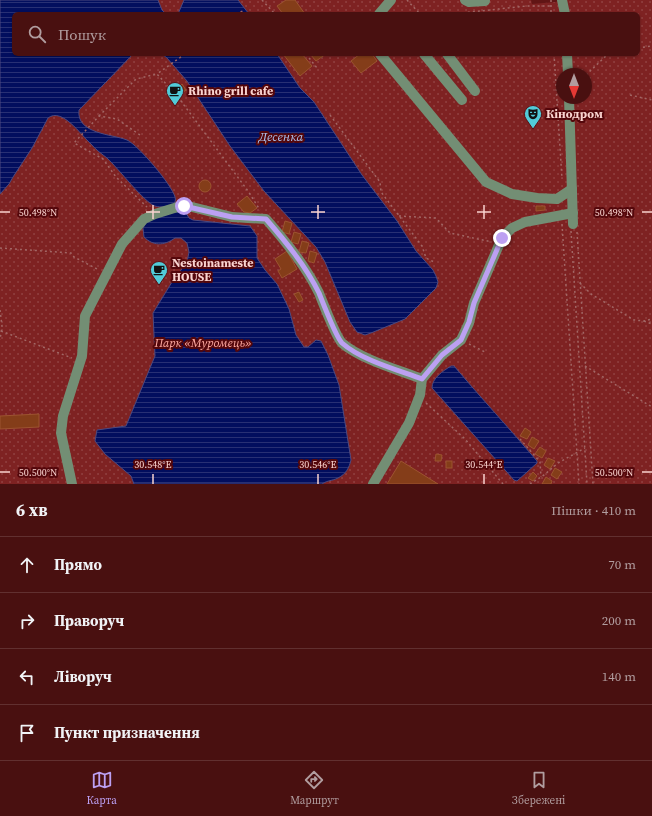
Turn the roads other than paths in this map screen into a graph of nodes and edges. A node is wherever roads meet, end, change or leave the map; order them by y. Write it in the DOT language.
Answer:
graph roads {
  1 [pos="391,0"];
  2 [pos="465,0"];
  3 [pos="562,0"];
  4 [pos="570,0"];
  5 [pos="485,1"];
  6 [pos="381,12"];
  7 [pos="565,12"];
  8 [pos="565,12"];
  9 [pos="382,56"];
  10 [pos="426,56"];
  11 [pos="449,56"];
  12 [pos="567,56"];
  13 [pos="568,68"];
  14 [pos="475,91"];
  15 [pos="462,100"];
  16 [pos="569,104"];
  17 [pos="572,189"];
  18 [pos="573,213"];
  19 [pos="573,224"];
  20 [pos="422,379"];
  21 [pos="72,484"];
  22 [pos="373,484"];
  1 -- 6 [label="street"];
  2 -- 5 [label="street"];
  3 -- 7 [label="street"];
  4 -- 8 [label="street"];
  9 -- 17 [label="street"];
  10 -- 15 [label="street"];
  11 -- 14 [label="street"];
  12 -- 13 [label="street"];
  16 -- 17 [label="street"];
  17 -- 18 [label="street"];
  18 -- 19 [label="street"];
  18 -- 20 [label="street"];
  20 -- 21 [label="street"];
  20 -- 22 [label="street"];
}
